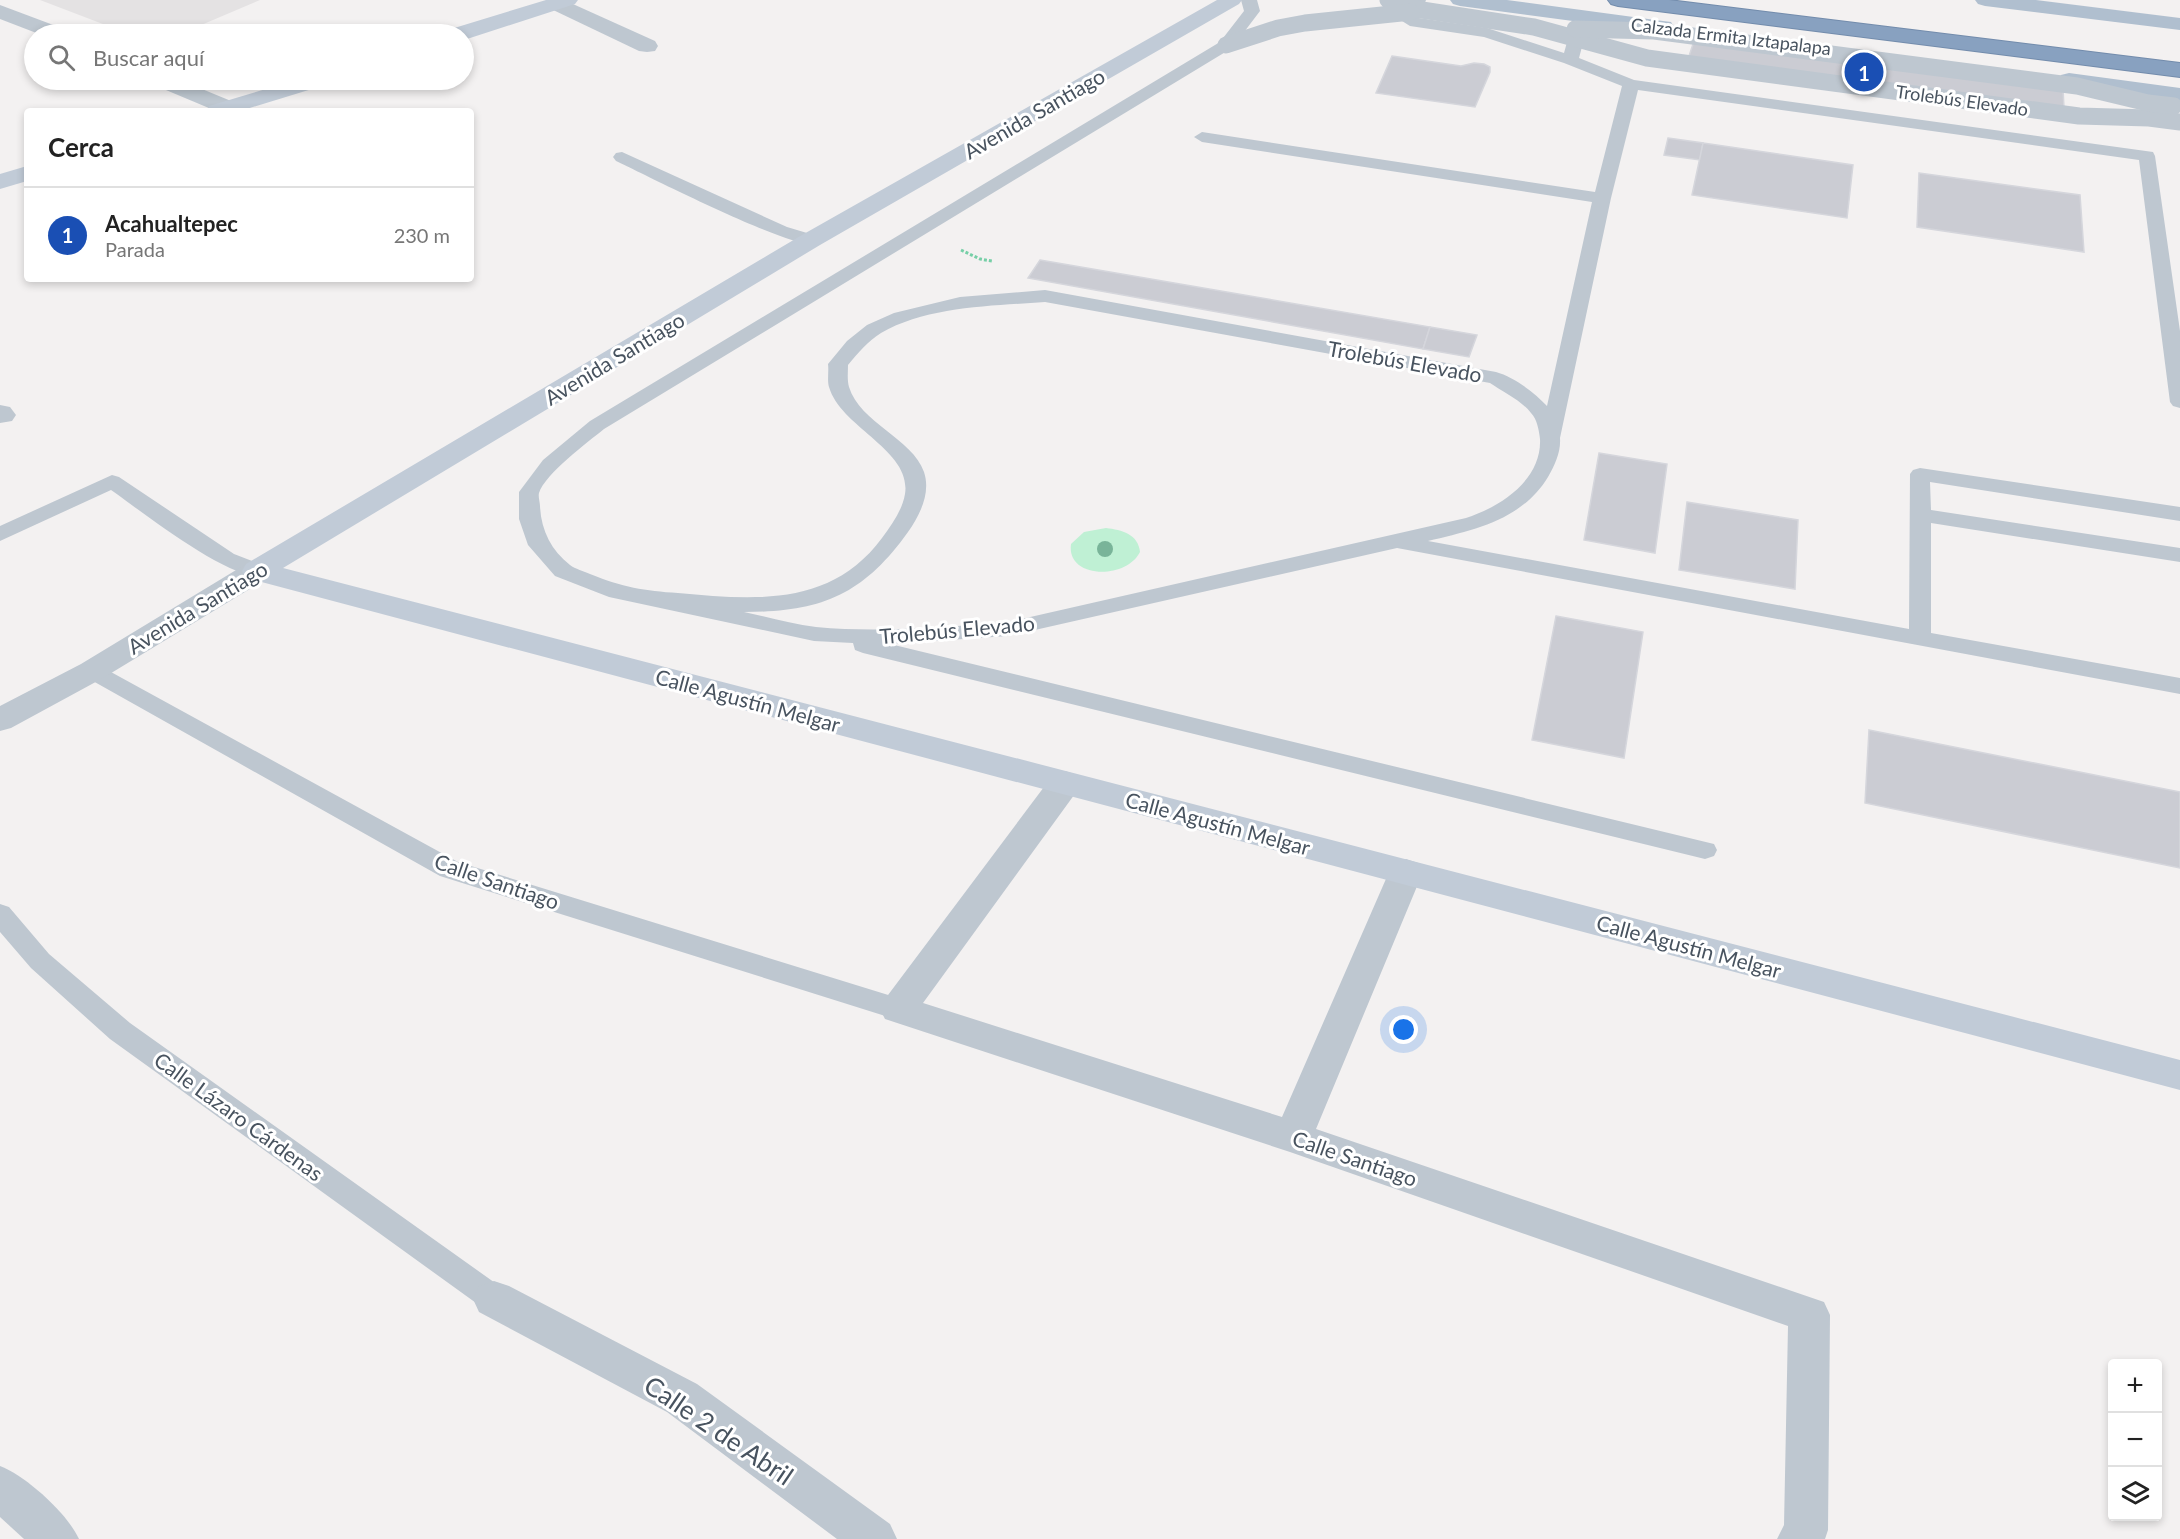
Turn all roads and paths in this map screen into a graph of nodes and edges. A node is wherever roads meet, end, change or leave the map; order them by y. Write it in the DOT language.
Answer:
graph roads {
  1 [pos="1232,0"];
  2 [pos="1249,0"];
  3 [pos="1388,0"];
  4 [pos="1460,0"];
  5 [pos="1618,0"];
  6 [pos="1760,0"];
  7 [pos="1985,0"];
  8 [pos="562,2"];
  9 [pos="1420,5"];
  10 [pos="0,11"];
  11 [pos="1582,17"];
  12 [pos="32,24"];
  13 [pos="2180,24"];
  14 [pos="1534,27"];
  15 [pos="474,29"];
  16 [pos="1226,45"];
  17 [pos="647,46"];
  18 [pos="2180,52"];
  19 [pos="1570,60"];
  20 [pos="2180,70"];
  21 [pos="1631,84"];
  22 [pos="183,90"];
  23 [pos="284,90"];
  24 [pos="2180,94"];
  25 [pos="2180,107"];
  26 [pos="220,108"];
  27 [pos="225,108"];
  28 [pos="2180,122"];
  29 [pos="1202,137"];
  30 [pos="622,157"];
  31 [pos="24,174"];
  32 [pos="0,182"];
  33 [pos="1602,198"];
  34 [pos="811,240"];
  35 [pos="2180,402"];
  36 [pos="1551,437"];
  37 [pos="2180,514"];
  38 [pos="1920,515"];
  39 [pos="0,534"];
  40 [pos="1395,542"];
  41 [pos="2180,555"];
  42 [pos="257,571"];
  43 [pos="660,599"];
  44 [pos="814,633"];
  45 [pos="1920,638"];
  46 [pos="92,671"];
  47 [pos="2180,686"];
  48 [pos="0,720"];
  49 [pos="1065,783"];
  50 [pos="1706,850"];
  51 [pos="1406,872"];
  52 [pos="0,914"];
  53 [pos="898,1009"];
  54 [pos="2180,1075"];
  55 [pos="1293,1137"];
  56 [pos="494,1299"];
  57 [pos="0,1487"];
  58 [pos="1808,1536"];
  59 [pos="56,1539"];
  60 [pos="874,1539"];
  1 -- 34 [label="street, Avenida Santiago"];
  2 -- 16 [label="lane, Trolebús Elevado"];
  3 -- 9 [label="lane, Trolebús Elevado, bridge"];
  4 -- 11 [label="main road, Calzada Ermita Iztapalapa"];
  5 -- 20 [label="highway"];
  6 -- 18 [label="highway"];
  7 -- 13 [label="main road"];
  8 -- 15 [label="street"];
  8 -- 17 [label="street"];
  9 -- 14 [label="lane, Trolebús Elevado, bridge"];
  9 -- 16 [label="lane, Trolebús Elevado, bridge"];
  9 -- 19 [label="lane"];
  10 -- 12 [label="street"];
  11 -- 19 [label="lane"];
  11 -- 24 [label="main road, Calzada Ermita Iztapalapa"];
  14 -- 25 [label="lane, Trolebús Elevado, bridge"];
  14 -- 28 [label="lane, Trolebús Elevado, bridge"];
  16 -- 43 [label="lane, Trolebús Elevado"];
  19 -- 21 [label="lane"];
  21 -- 33 [label="lane"];
  21 -- 35 [label="lane"];
  22 -- 26 [label="street"];
  23 -- 27 [label="street"];
  29 -- 33 [label="lane"];
  30 -- 34 [label="lane"];
  31 -- 32 [label="street"];
  33 -- 36 [label="lane"];
  34 -- 42 [label="street, Avenida Santiago"];
  36 -- 40 [label="lane, Trolebús Elevado"];
  36 -- 43 [label="lane, Trolebús Elevado"];
  37 -- 38 [label="lane"];
  38 -- 41 [label="lane"];
  38 -- 45 [label="lane"];
  39 -- 42 [label="lane"];
  40 -- 44 [label="lane, Trolebús Elevado"];
  40 -- 45 [label="lane"];
  42 -- 46 [label="street, Avenida Santiago"];
  42 -- 49 [label="street, Calle Agustín Melgar"];
  43 -- 44 [label="lane, Trolebús Elevado"];
  44 -- 50 [label="lane"];
  45 -- 47 [label="lane"];
  46 -- 48 [label="street, Avenida Santiago"];
  46 -- 53 [label="lane, Calle Santiago"];
  49 -- 51 [label="street, Calle Agustín Melgar"];
  49 -- 53 [label="street"];
  51 -- 54 [label="street, Calle Agustín Melgar"];
  51 -- 55 [label="street"];
  52 -- 56 [label="lane, Calle Lázaro Cárdenas"];
  53 -- 55 [label="street, Calle Santiago"];
  55 -- 58 [label="street, Calle Santiago"];
  56 -- 60 [label="street, Calle 2 de Abril"];
  57 -- 59 [label="street"];
}
